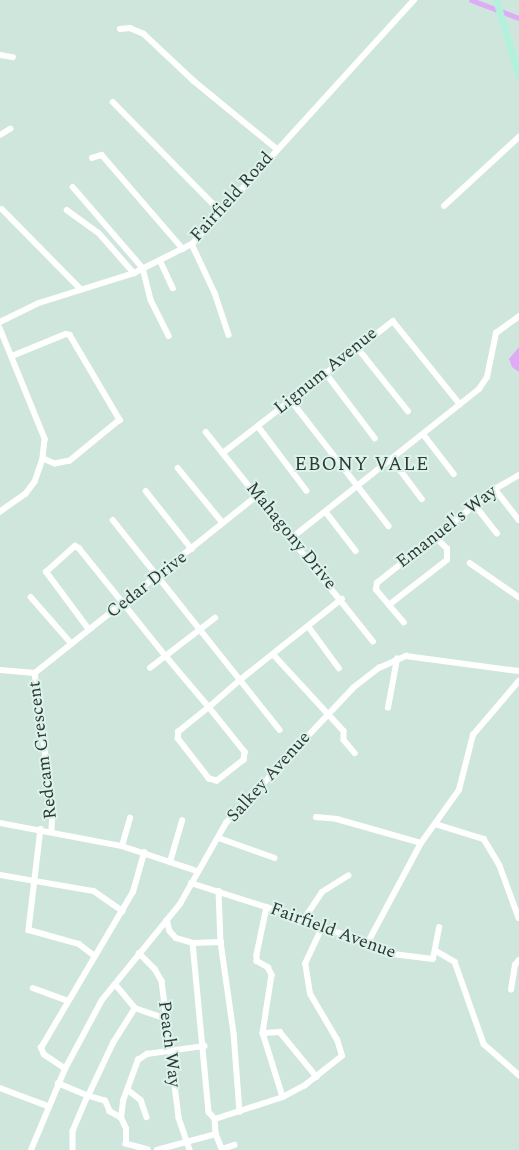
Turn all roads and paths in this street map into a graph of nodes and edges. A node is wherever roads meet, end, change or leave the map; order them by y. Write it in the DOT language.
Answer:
graph roads {
  1 [pos="414,0"];
  2 [pos="496,0"];
  3 [pos="120,29"];
  4 [pos="0,55"];
  5 [pos="13,58"];
  6 [pos="519,77"];
  7 [pos="113,102"];
  8 [pos="10,129"];
  9 [pos="0,135"];
  10 [pos="519,137"];
  11 [pos="276,148"];
  12 [pos="92,158"];
  13 [pos="74,187"];
  14 [pos="444,206"];
  15 [pos="2,208"];
  16 [pos="67,210"];
  17 [pos="221,212"];
  18 [pos="192,244"];
  19 [pos="183,249"];
  20 [pos="160,260"];
  21 [pos="143,268"];
  22 [pos="134,273"];
  23 [pos="173,288"];
  24 [pos="81,290"];
  25 [pos="519,316"];
  26 [pos="0,322"];
  27 [pos="0,328"];
  28 [pos="229,334"];
  29 [pos="169,336"];
  30 [pos="357,347"];
  31 [pos="12,356"];
  32 [pos="325,372"];
  33 [pos="290,399"];
  34 [pos="460,404"];
  35 [pos="408,411"];
  36 [pos="258,426"];
  37 [pos="206,432"];
  38 [pos="424,435"];
  39 [pos="375,438"];
  40 [pos="223,453"];
  41 [pos="43,459"];
  42 [pos="392,459"];
  43 [pos="178,468"];
  44 [pos="454,474"];
  45 [pos="518,477"];
  46 [pos="358,486"];
  47 [pos="495,489"];
  48 [pos="146,491"];
  49 [pos="307,491"];
  50 [pos="258,495"];
  51 [pos="422,499"];
  52 [pos="475,505"];
  53 [pos="0,512"];
  54 [pos="326,512"];
  55 [pos="113,520"];
  56 [pos="519,520"];
  57 [pos="223,523"];
  58 [pos="389,526"];
  59 [pos="497,533"];
  60 [pos="434,536"];
  61 [pos="293,538"];
  62 [pos="192,549"];
  63 [pos="356,551"];
  64 [pos="470,563"];
  65 [pos="158,577"];
  66 [pos="31,597"];
  67 [pos="519,597"];
  68 [pos="342,599"];
  69 [pos="124,603"];
  70 [pos="389,605"];
  71 [pos="216,618"];
  72 [pos="404,623"];
  73 [pos="309,627"];
  74 [pos="201,629"];
  75 [pos="89,630"];
  76 [pos="373,641"];
  77 [pos="72,644"];
  78 [pos="274,655"];
  79 [pos="165,656"];
  80 [pos="397,659"];
  81 [pos="150,668"];
  82 [pos="339,668"];
  83 [pos="0,670"];
  84 [pos="519,671"];
  85 [pos="35,673"];
  86 [pos="240,680"];
  87 [pos="519,681"];
  88 [pos="209,707"];
  89 [pos="388,708"];
  90 [pos="326,715"];
  91 [pos="280,730"];
  92 [pos="356,752"];
  93 [pos="316,817"];
  94 [pos="130,818"];
  95 [pos="182,821"];
  96 [pos="0,823"];
  97 [pos="435,824"];
  98 [pos="41,829"];
  99 [pos="52,830"];
  100 [pos="219,838"];
  101 [pos="421,843"];
  102 [pos="122,846"];
  103 [pos="144,853"];
  104 [pos="275,858"];
  105 [pos="170,862"];
  106 [pos="197,872"];
  107 [pos="0,875"];
  108 [pos="348,876"];
  109 [pos="37,881"];
  110 [pos="192,883"];
  111 [pos="219,891"];
  112 [pos="267,907"];
  113 [pos="123,911"];
  114 [pos="519,918"];
  115 [pos="304,919"];
  116 [pos="167,920"];
  117 [pos="322,928"];
  118 [pos="438,928"];
  119 [pos="221,942"];
  120 [pos="193,943"];
  121 [pos="366,946"];
  122 [pos="436,951"];
  123 [pos="139,952"];
  124 [pos="95,956"];
  125 [pos="519,960"];
  126 [pos="116,985"];
  127 [pos="33,988"];
  128 [pos="511,990"];
  129 [pos="68,1001"];
  130 [pos="135,1008"];
  131 [pos="164,1018"];
  132 [pos="263,1033"];
  133 [pos="204,1046"];
  134 [pos="169,1050"];
  135 [pos="65,1069"];
  136 [pos="519,1075"];
  137 [pos="316,1077"];
  138 [pos="58,1083"];
  139 [pos="0,1088"];
  140 [pos="128,1090"];
  141 [pos="88,1096"];
  142 [pos="283,1096"];
  143 [pos="48,1106"];
  144 [pos="240,1112"];
  145 [pos="147,1117"];
  146 [pos="121,1118"];
  147 [pos="214,1119"];
  148 [pos="216,1134"];
  149 [pos="187,1144"];
  150 [pos="234,1145"];
  151 [pos="31,1150"];
  152 [pos="74,1150"];
  153 [pos="148,1150"];
  154 [pos="157,1150"];
  155 [pos="190,1150"];
  1 -- 11 [label="street, Fairfield Road"];
  2 -- 6 [label="main road"];
  3 -- 11 [label="street"];
  4 -- 5 [label="street"];
  7 -- 17 [label="street"];
  8 -- 9 [label="street"];
  10 -- 14 [label="street"];
  11 -- 17 [label="street, Fairfield Road"];
  12 -- 19 [label="street"];
  13 -- 21 [label="street"];
  15 -- 24 [label="street"];
  16 -- 22 [label="street"];
  17 -- 18 [label="street, Fairfield Road"];
  18 -- 19 [label="street, Fairfield Road"];
  18 -- 28 [label="street"];
  19 -- 20 [label="street, Fairfield Road"];
  20 -- 21 [label="street, Fairfield Road"];
  20 -- 23 [label="street"];
  21 -- 22 [label="street, Fairfield Road"];
  21 -- 29 [label="street"];
  22 -- 24 [label="street, Fairfield Road"];
  24 -- 26 [label="street, Fairfield Road"];
  25 -- 34 [label="street"];
  27 -- 31 [label="street"];
  30 -- 32 [label="street, Lignum Avenue"];
  30 -- 34 [label="street, Lignum Avenue"];
  30 -- 35 [label="street"];
  31 -- 41 [label="street"];
  31 -- 41 [label="street"];
  32 -- 33 [label="street, Lignum Avenue"];
  32 -- 39 [label="street"];
  33 -- 36 [label="street, Lignum Avenue"];
  33 -- 46 [label="street"];
  34 -- 38 [label="street"];
  36 -- 40 [label="street, Lignum Avenue"];
  36 -- 49 [label="street"];
  37 -- 40 [label="street, Mahagony Drive"];
  38 -- 42 [label="street"];
  38 -- 44 [label="street"];
  40 -- 50 [label="street, Mahagony Drive"];
  41 -- 53 [label="street"];
  42 -- 46 [label="street"];
  42 -- 51 [label="street"];
  43 -- 57 [label="street"];
  45 -- 47 [label="street, Emanuel's Way"];
  46 -- 54 [label="street"];
  46 -- 58 [label="street"];
  47 -- 52 [label="street, Emanuel's Way"];
  47 -- 56 [label="street"];
  48 -- 62 [label="street"];
  50 -- 57 [label="street, Cedar Drive"];
  50 -- 61 [label="street, Mahagony Drive"];
  52 -- 59 [label="street"];
  52 -- 60 [label="street, Emanuel's Way"];
  54 -- 61 [label="street"];
  54 -- 63 [label="street"];
  55 -- 65 [label="street"];
  57 -- 62 [label="street, Cedar Drive"];
  60 -- 70 [label="street, Emanuel's Way"];
  60 -- 70 [label="street"];
  61 -- 68 [label="street, Mahagony Drive"];
  62 -- 65 [label="street, Cedar Drive"];
  64 -- 67 [label="street"];
  65 -- 69 [label="street, Cedar Drive"];
  65 -- 74 [label="street"];
  66 -- 77 [label="street"];
  68 -- 73 [label="street"];
  68 -- 76 [label="street, Mahagony Drive"];
  69 -- 75 [label="street, Cedar Drive"];
  69 -- 75 [label="street"];
  69 -- 79 [label="street"];
  70 -- 72 [label="street"];
  71 -- 74 [label="street"];
  73 -- 78 [label="street"];
  73 -- 82 [label="street"];
  74 -- 79 [label="street"];
  74 -- 86 [label="street"];
  75 -- 77 [label="street, Cedar Drive"];
  77 -- 85 [label="street, Cedar Drive"];
  78 -- 86 [label="street"];
  78 -- 90 [label="street"];
  79 -- 81 [label="street"];
  79 -- 88 [label="street"];
  80 -- 84 [label="street, Salkey Avenue"];
  80 -- 89 [label="street"];
  80 -- 90 [label="street, Salkey Avenue"];
  83 -- 85 [label="street, Redcam Crescent"];
  85 -- 99 [label="street, Redcam Crescent"];
  86 -- 88 [label="street"];
  86 -- 91 [label="street"];
  87 -- 97 [label="street"];
  88 -- 88 [label="street"];
  90 -- 92 [label="street"];
  90 -- 100 [label="street, Salkey Avenue"];
  93 -- 101 [label="street"];
  94 -- 102 [label="street"];
  95 -- 105 [label="street"];
  96 -- 98 [label="street"];
  97 -- 101 [label="street"];
  97 -- 114 [label="street"];
  98 -- 99 [label="street"];
  98 -- 109 [label="street"];
  99 -- 102 [label="street"];
  100 -- 104 [label="street"];
  100 -- 106 [label="street, Salkey Avenue"];
  101 -- 121 [label="street"];
  102 -- 103 [label="street"];
  103 -- 105 [label="street"];
  103 -- 113 [label="street"];
  105 -- 106 [label="street"];
  106 -- 110 [label="street, Salkey Avenue"];
  107 -- 109 [label="street"];
  108 -- 115 [label="street"];
  109 -- 113 [label="street"];
  109 -- 124 [label="street"];
  110 -- 111 [label="street, Fairfield Avenue"];
  110 -- 116 [label="street, Salkey Avenue"];
  111 -- 112 [label="street, Fairfield Avenue"];
  111 -- 119 [label="street"];
  112 -- 115 [label="street, Fairfield Avenue"];
  112 -- 132 [label="street"];
  113 -- 124 [label="street"];
  115 -- 117 [label="street, Fairfield Avenue"];
  116 -- 120 [label="street"];
  116 -- 123 [label="street, Salkey Avenue"];
  117 -- 121 [label="street, Fairfield Avenue"];
  117 -- 137 [label="street"];
  118 -- 122 [label="street"];
  119 -- 120 [label="street"];
  119 -- 144 [label="street"];
  120 -- 133 [label="street"];
  121 -- 122 [label="street, Fairfield Avenue"];
  122 -- 136 [label="street"];
  123 -- 126 [label="street, Salkey Avenue"];
  123 -- 131 [label="street, Peach Way"];
  124 -- 129 [label="street"];
  125 -- 128 [label="street"];
  126 -- 130 [label="street"];
  126 -- 135 [label="street, Salkey Avenue"];
  127 -- 129 [label="street"];
  129 -- 135 [label="street"];
  130 -- 131 [label="street"];
  130 -- 141 [label="street"];
  131 -- 134 [label="street, Peach Way"];
  132 -- 137 [label="street"];
  132 -- 142 [label="street"];
  133 -- 134 [label="street"];
  133 -- 147 [label="street"];
  134 -- 140 [label="street"];
  134 -- 149 [label="street, Peach Way"];
  135 -- 138 [label="street, Salkey Avenue"];
  137 -- 142 [label="street"];
  138 -- 141 [label="street"];
  138 -- 143 [label="street, Salkey Avenue"];
  139 -- 143 [label="street"];
  140 -- 145 [label="street"];
  140 -- 146 [label="street"];
  141 -- 146 [label="street"];
  141 -- 152 [label="street"];
  142 -- 144 [label="street"];
  143 -- 151 [label="street, Salkey Avenue"];
  144 -- 147 [label="street"];
  146 -- 153 [label="street"];
  147 -- 148 [label="street"];
  148 -- 149 [label="street"];
  148 -- 150 [label="street"];
  149 -- 154 [label="street"];
  149 -- 155 [label="street, Peach Way"];
}
